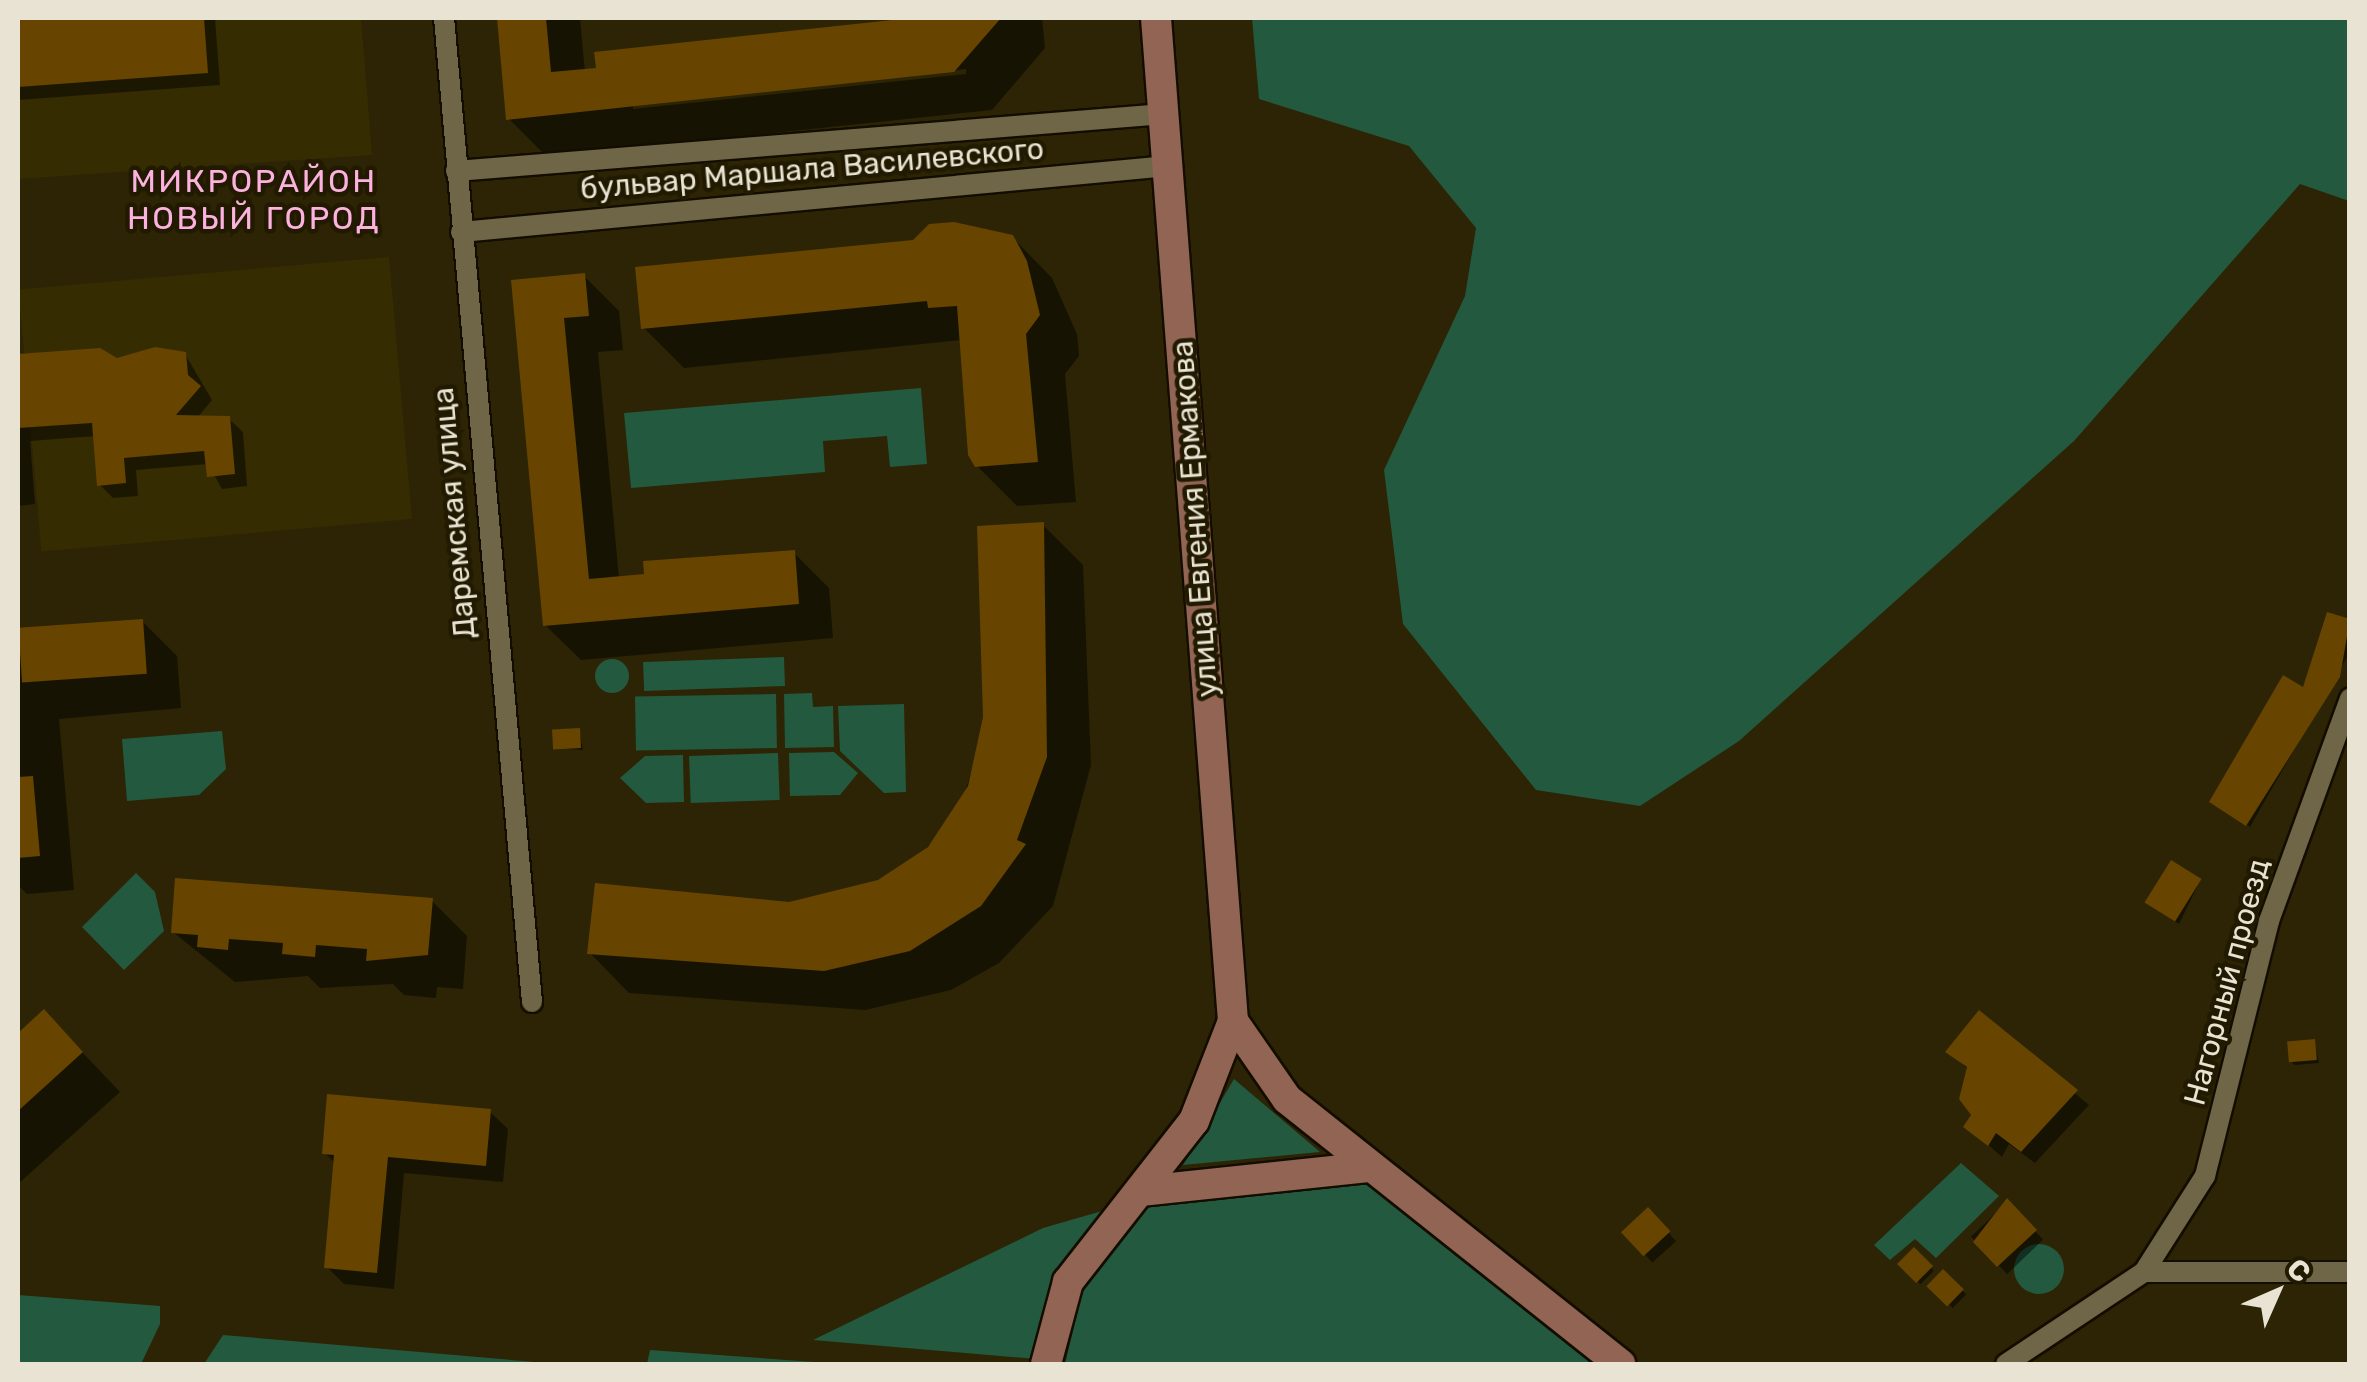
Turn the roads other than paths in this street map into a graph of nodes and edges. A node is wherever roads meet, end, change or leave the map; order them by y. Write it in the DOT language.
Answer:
graph roads {
  1 [pos="444,18"];
  2 [pos="1156,18"];
  3 [pos="1164,114"];
  4 [pos="1168,166"];
  5 [pos="456,171"];
  6 [pos="461,232"];
  7 [pos="2350,698"];
  8 [pos="532,1002"];
  9 [pos="1234,1021"];
  10 [pos="1370,1167"];
  11 [pos="1141,1191"];
  12 [pos="2144,1272"];
  13 [pos="2350,1272"];
  14 [pos="1046,1364"];
  15 [pos="1620,1364"];
  16 [pos="2006,1364"];
  1 -- 5 [label="street, Даремская улица"];
  2 -- 3 [label="main road, улица Евгения Ермакова"];
  3 -- 4 [label="main road, улица Евгения Ермакова"];
  3 -- 5 [label="street, бульвар Маршала Василевского"];
  4 -- 6 [label="street, бульвар Маршала Василевского"];
  4 -- 9 [label="main road, улица Евгения Ермакова"];
  5 -- 6 [label="street, Даремская улица"];
  6 -- 8 [label="street, Даремская улица"];
  7 -- 12 [label="street, Нагорный проезд"];
  9 -- 10 [label="main road, улица Евгения Ермакова"];
  9 -- 11 [label="main road, улица Евгения Ермакова"];
  10 -- 11 [label="main road"];
  10 -- 15 [label="main road, улица Евгения Ермакова"];
  11 -- 14 [label="main road, улица Евгения Ермакова"];
  12 -- 13 [label="street"];
  12 -- 16 [label="street"];
}
